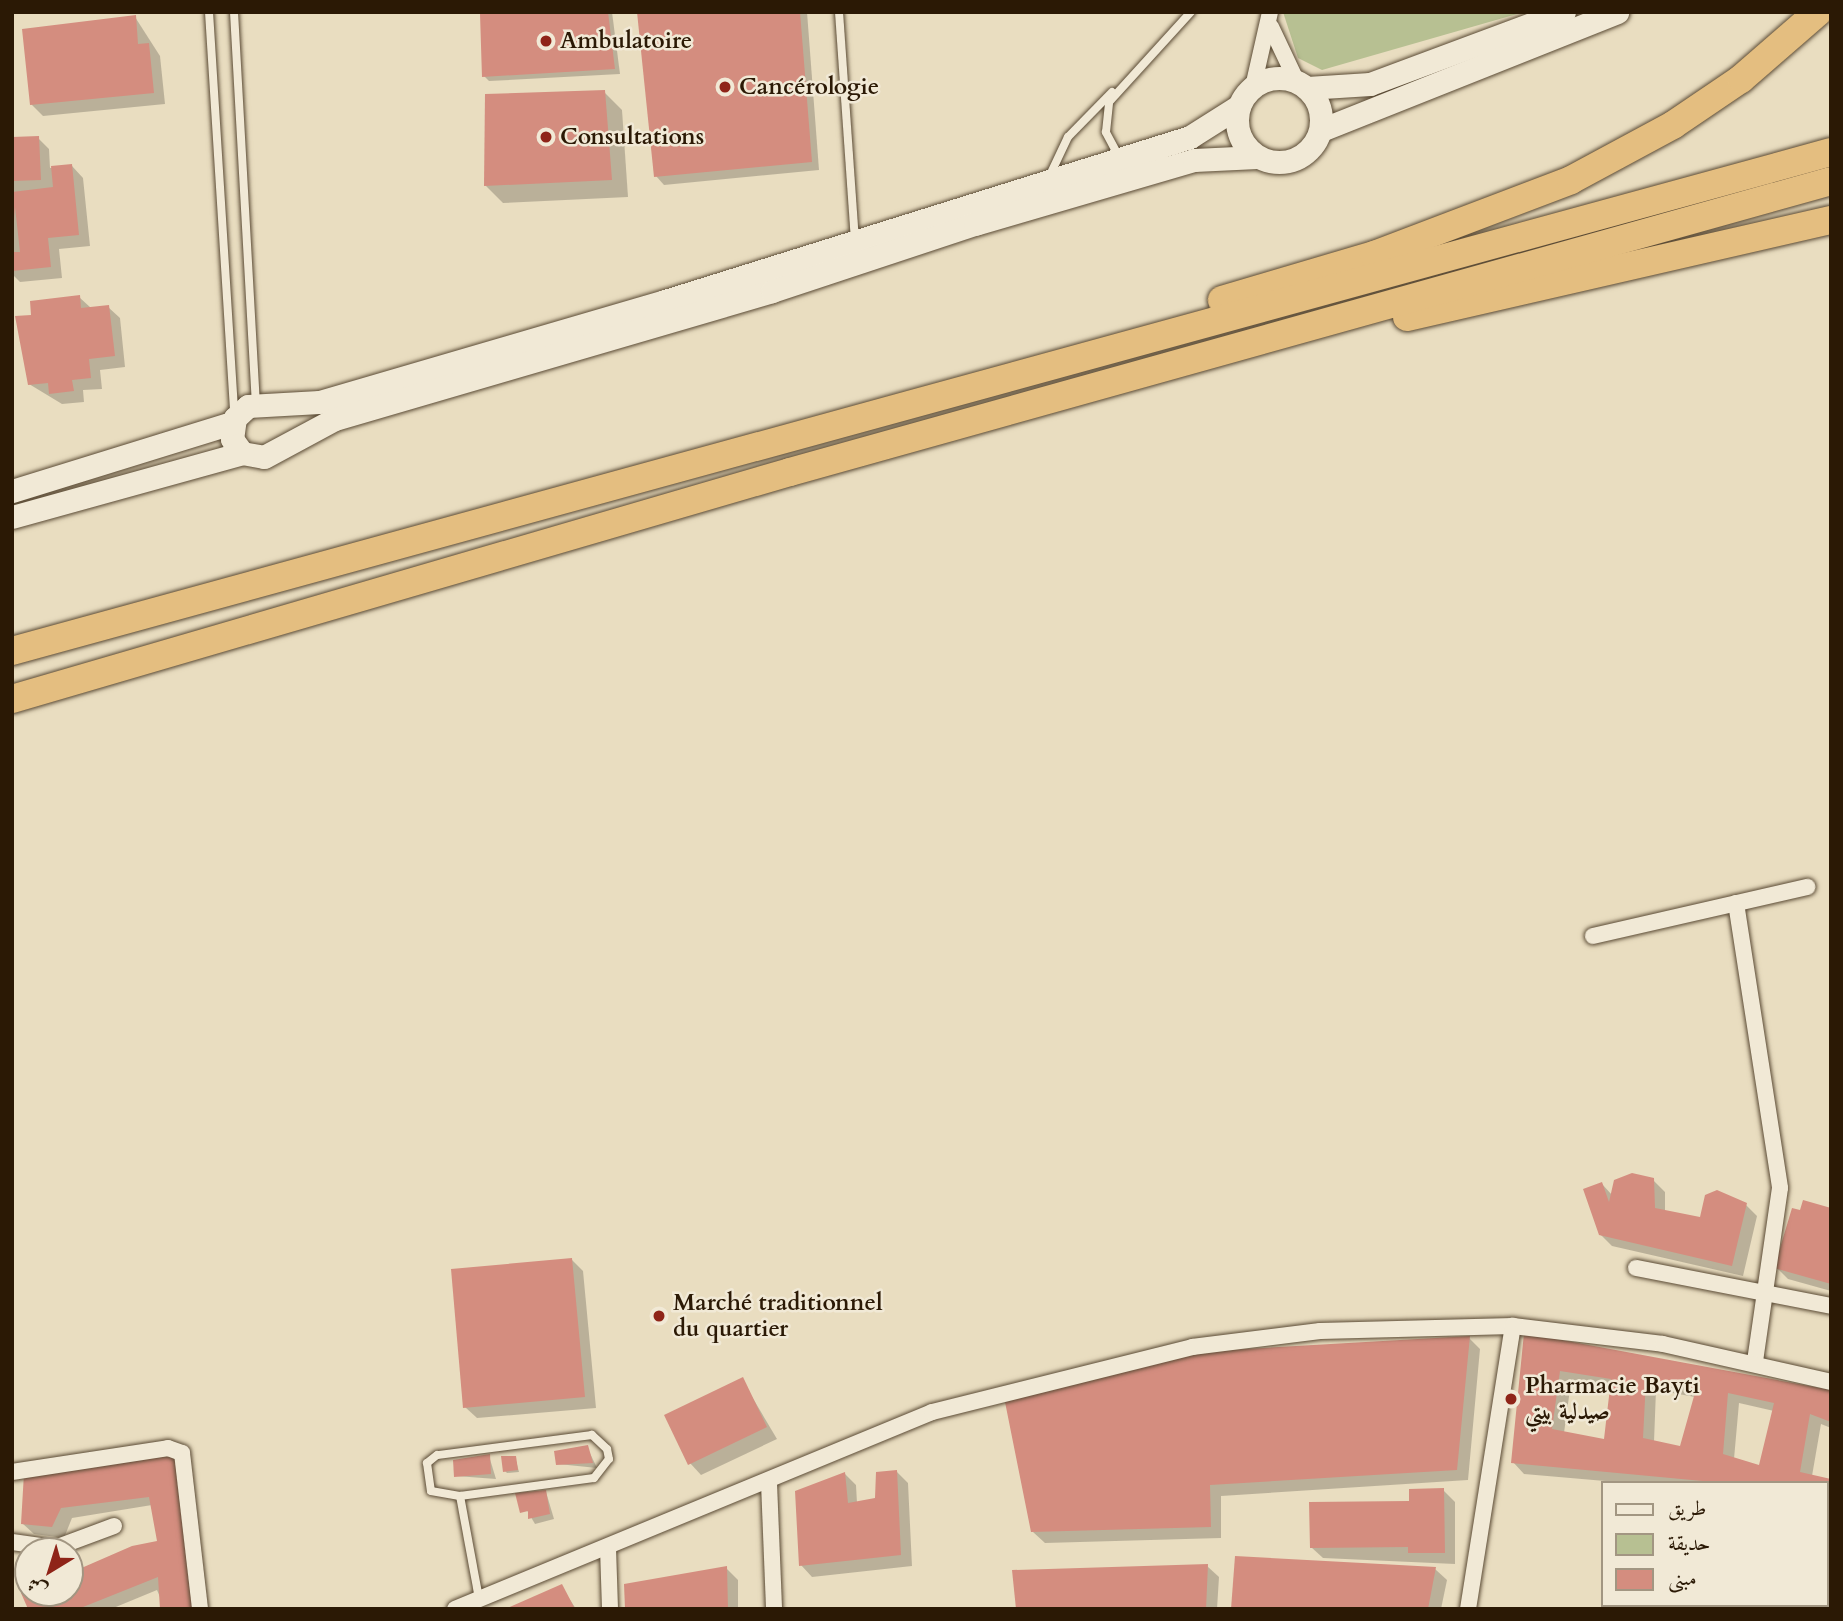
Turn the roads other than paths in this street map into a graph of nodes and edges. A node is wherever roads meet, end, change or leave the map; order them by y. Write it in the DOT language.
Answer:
graph roads {
  1 [pos="209,12"];
  2 [pos="234,12"];
  3 [pos="839,12"];
  4 [pos="1191,12"];
  5 [pos="1564,12"];
  6 [pos="1617,12"];
  7 [pos="1818,12"];
  8 [pos="1270,17"];
  9 [pos="1302,85"];
  10 [pos="1120,86"];
  11 [pos="1246,96"];
  12 [pos="1321,130"];
  13 [pos="1831,152"];
  14 [pos="1257,157"];
  15 [pos="1121,159"];
  16 [pos="1047,181"];
  17 [pos="1831,181"];
  18 [pos="1831,220"];
  19 [pos="855,239"];
  20 [pos="1234,347"];
  21 [pos="263,406"];
  22 [pos="233,420"];
  23 [pos="762,441"];
  24 [pos="281,444"];
  25 [pos="242,453"];
  26 [pos="12,491"];
  27 [pos="12,517"];
  28 [pos="12,651"];
  29 [pos="12,699"];
  30 [pos="1807,887"];
  31 [pos="1736,903"];
  32 [pos="1593,936"];
  33 [pos="1636,1268"];
  34 [pos="1766,1290"];
  35 [pos="1831,1307"];
  36 [pos="1513,1326"];
  37 [pos="1755,1362"];
  38 [pos="1831,1382"];
  39 [pos="12,1472"];
  40 [pos="769,1483"];
  41 [pos="460,1496"];
  42 [pos="114,1526"];
  43 [pos="12,1542"];
  44 [pos="608,1548"];
  45 [pos="479,1599"];
  46 [pos="200,1609"];
  47 [pos="455,1609"];
  48 [pos="610,1609"];
  49 [pos="774,1609"];
  50 [pos="1468,1609"];
  1 -- 22 [label="lane"];
  2 -- 21 [label="lane"];
  3 -- 19 [label="lane"];
  4 -- 10 [label="lane"];
  5 -- 9 [label="street"];
  6 -- 12 [label="street"];
  7 -- 23 [label="highway"];
  8 -- 9 [label="street"];
  8 -- 11 [label="street"];
  9 -- 11 [label="street"];
  9 -- 12 [label="street"];
  10 -- 15 [label="lane"];
  10 -- 16 [label="lane"];
  11 -- 14 [label="street"];
  11 -- 15 [label="street"];
  12 -- 14 [label="street"];
  13 -- 23 [label="highway"];
  14 -- 24 [label="street"];
  15 -- 16 [label="street"];
  16 -- 19 [label="street"];
  17 -- 20 [label="highway"];
  18 -- 20 [label="highway"];
  19 -- 21 [label="street"];
  20 -- 29 [label="highway"];
  21 -- 22 [label="street"];
  21 -- 24 [label="street"];
  22 -- 25 [label="street"];
  22 -- 26 [label="street"];
  23 -- 28 [label="highway"];
  24 -- 25 [label="street"];
  25 -- 27 [label="street"];
  30 -- 31 [label="street"];
  31 -- 32 [label="street"];
  31 -- 34 [label="street"];
  33 -- 34 [label="street"];
  34 -- 35 [label="street"];
  34 -- 37 [label="street"];
  36 -- 37 [label="street"];
  36 -- 40 [label="street"];
  36 -- 50 [label="street"];
  37 -- 38 [label="street"];
  39 -- 46 [label="street"];
  40 -- 44 [label="street"];
  40 -- 49 [label="street"];
  41 -- 41 [label="lane"];
  41 -- 45 [label="lane"];
  42 -- 43 [label="street"];
  44 -- 45 [label="street"];
  44 -- 48 [label="street"];
  45 -- 47 [label="street"];
}
